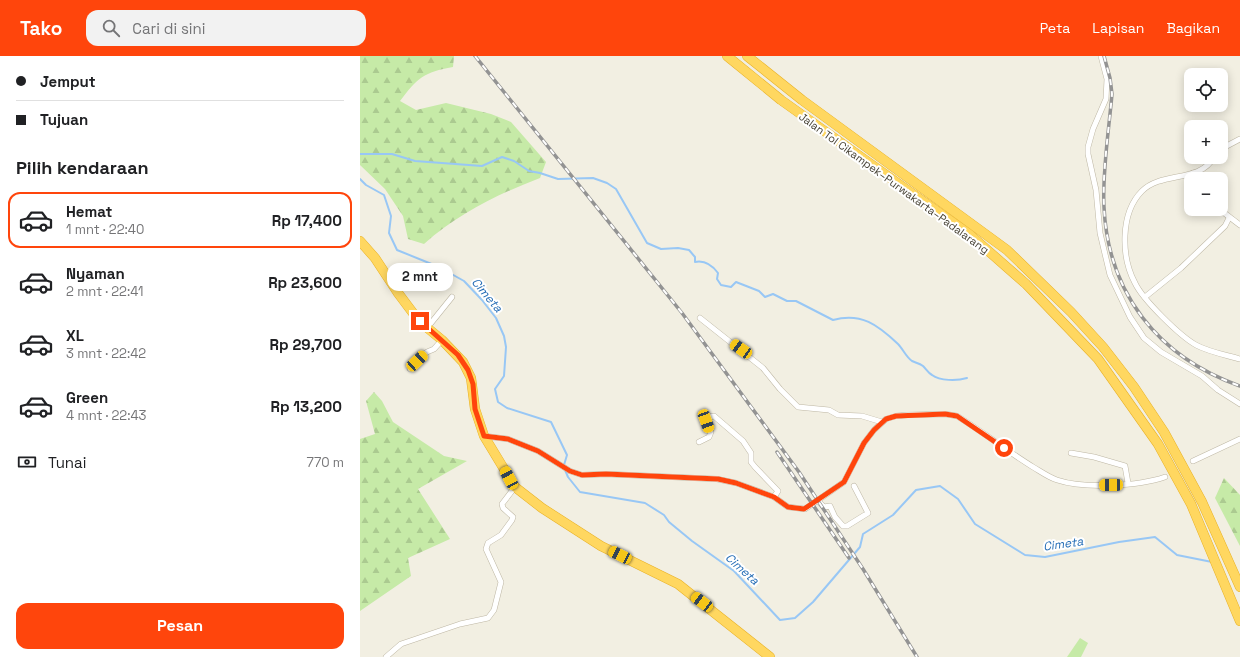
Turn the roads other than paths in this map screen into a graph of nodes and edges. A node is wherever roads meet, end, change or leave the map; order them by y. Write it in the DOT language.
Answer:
graph roads {
  1 [pos="720,56"];
  2 [pos="727,56"];
  3 [pos="747,56"];
  4 [pos="1101,56"];
  5 [pos="740,66"];
  6 [pos="1240,139"];
  7 [pos="1228,145"];
  8 [pos="1209,164"];
  9 [pos="1195,172"];
  10 [pos="1184,175"];
  11 [pos="1229,218"];
  12 [pos="1240,226"];
  13 [pos="360,241"];
  14 [pos="452,297"];
  15 [pos="1145,297"];
  16 [pos="700,318"];
  17 [pos="427,328"];
  18 [pos="442,340"];
  19 [pos="1240,359"];
  20 [pos="410,369"];
  21 [pos="1240,404"];
  22 [pos="882,422"];
  23 [pos="484,436"];
  24 [pos="1240,439"];
  25 [pos="700,442"];
  26 [pos="1071,453"];
  27 [pos="1193,462"];
  28 [pos="1165,477"];
  29 [pos="1128,483"];
  30 [pos="515,486"];
  31 [pos="854,486"];
  32 [pos="774,497"];
  33 [pos="818,501"];
  34 [pos="1240,587"];
  35 [pos="1240,621"];
  36 [pos="386,657"];
  37 [pos="770,657"];
  1 -- 5 [label="highway"];
  2 -- 5 [label="highway, Jalan Tol Cikampek–Purwakarta–Padalarang"];
  3 -- 34 [label="highway, Jalan Tol Cikampek–Purwakarta–Padalarang"];
  4 -- 21 [label="street"];
  5 -- 35 [label="highway, Jalan Tol Cikampek–Purwakarta–Padalarang"];
  6 -- 7 [label="street"];
  8 -- 9 [label="street"];
  10 -- 15 [label="street"];
  11 -- 12 [label="street"];
  11 -- 15 [label="street"];
  13 -- 17 [label="highway"];
  14 -- 17 [label="street"];
  15 -- 19 [label="street"];
  16 -- 22 [label="street"];
  17 -- 18 [label="highway"];
  18 -- 20 [label="street"];
  18 -- 23 [label="highway"];
  22 -- 29 [label="street"];
  22 -- 33 [label="street"];
  23 -- 30 [label="highway"];
  23 -- 32 [label="street"];
  24 -- 27 [label="street"];
  25 -- 32 [label="street"];
  26 -- 29 [label="street"];
  28 -- 29 [label="street"];
  30 -- 36 [label="street"];
  30 -- 37 [label="highway"];
  31 -- 33 [label="street"];
  32 -- 33 [label="street"];
}
